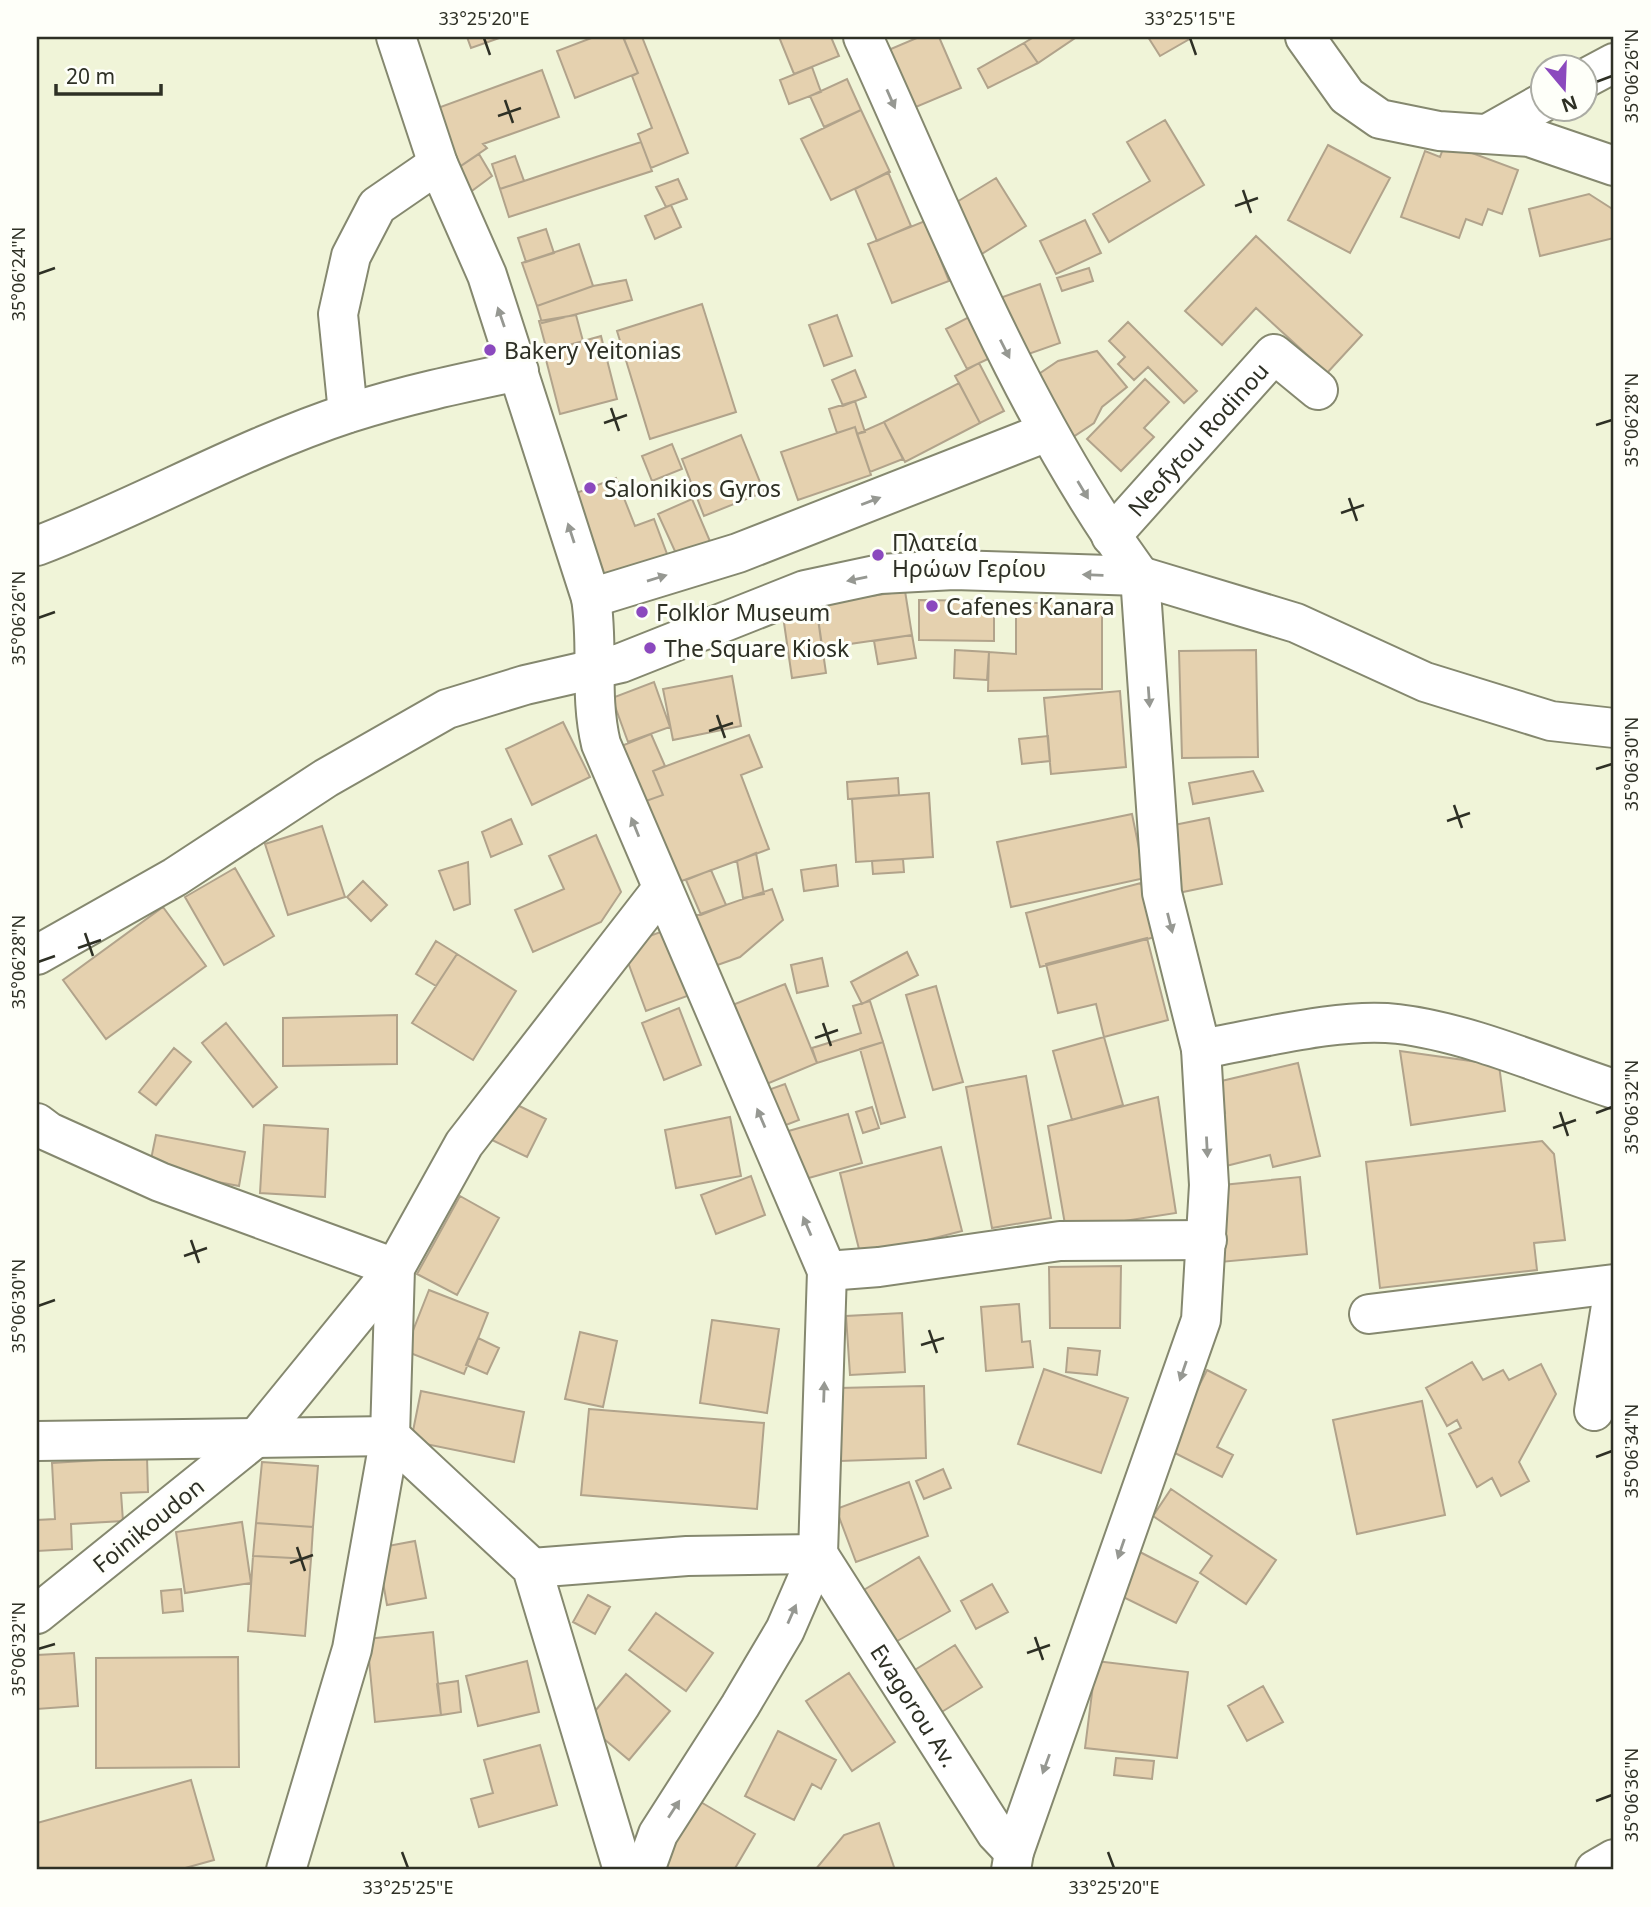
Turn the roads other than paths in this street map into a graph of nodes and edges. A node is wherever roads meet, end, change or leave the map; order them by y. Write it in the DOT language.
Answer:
graph roads {
  1 [pos="396,37"];
  2 [pos="863,37"];
  3 [pos="1305,37"];
  4 [pos="1614,62"];
  5 [pos="1598,71"];
  6 [pos="1528,111"];
  7 [pos="1487,134"];
  8 [pos="439,164"];
  9 [pos="1614,166"];
  10 [pos="519,371"];
  11 [pos="1318,390"];
  12 [pos="348,413"];
  13 [pos="1035,437"];
  14 [pos="1111,536"];
  15 [pos="37,546"];
  16 [pos="1140,576"];
  17 [pos="592,598"];
  18 [pos="593,670"];
  19 [pos="1614,728"];
  20 [pos="661,890"];
  21 [pos="37,955"];
  22 [pos="1201,1049"];
  23 [pos="1614,1089"];
  24 [pos="37,1123"];
  25 [pos="1207,1240"];
  26 [pos="396,1268"];
  27 [pos="827,1271"];
  28 [pos="1614,1286"];
  29 [pos="1369,1314"];
  30 [pos="1594,1412"];
  31 [pos="258,1436"];
  32 [pos="390,1436"];
  33 [pos="37,1441"];
  34 [pos="818,1554"];
  35 [pos="531,1568"];
  36 [pos="37,1614"];
  37 [pos="1614,1858"];
  38 [pos="1013,1861"];
  39 [pos="286,1870"];
  40 [pos="623,1870"];
  41 [pos="645,1870"];
  42 [pos="1595,1870"];
  1 -- 8 [label="street"];
  2 -- 13 [label="street, one-way"];
  3 -- 7 [label="street"];
  4 -- 5 [label="street"];
  6 -- 7 [label="street"];
  7 -- 9 [label="street"];
  10 -- 8 [label="street, one-way"];
  8 -- 12 [label="street"];
  10 -- 12 [label="street"];
  17 -- 10 [label="street, one-way"];
  11 -- 14 [label="street, Neofytou Rodinou"];
  12 -- 15 [label="street"];
  13 -- 14 [label="street, one-way"];
  17 -- 13 [label="street, one-way"];
  14 -- 16 [label="street"];
  16 -- 18 [label="street, one-way"];
  16 -- 19 [label="street"];
  16 -- 22 [label="street, one-way"];
  17 -- 18 [label="street"];
  20 -- 18 [label="street, one-way"];
  18 -- 21 [label="street"];
  20 -- 26 [label="street, Foinikoudon"];
  27 -- 20 [label="street, one-way"];
  22 -- 23 [label="street"];
  22 -- 25 [label="street, one-way"];
  24 -- 26 [label="street"];
  25 -- 27 [label="street"];
  25 -- 38 [label="street, one-way"];
  26 -- 31 [label="street, Foinikoudon"];
  26 -- 32 [label="street"];
  34 -- 27 [label="street, one-way"];
  28 -- 29 [label="street"];
  28 -- 30 [label="street"];
  31 -- 32 [label="street"];
  31 -- 33 [label="street"];
  31 -- 36 [label="street, Foinikoudon"];
  32 -- 35 [label="street"];
  32 -- 39 [label="street"];
  34 -- 35 [label="street"];
  34 -- 38 [label="street, Evagorou Av."];
  41 -- 34 [label="street, one-way"];
  35 -- 40 [label="street"];
  37 -- 42 [label="street"];
}
